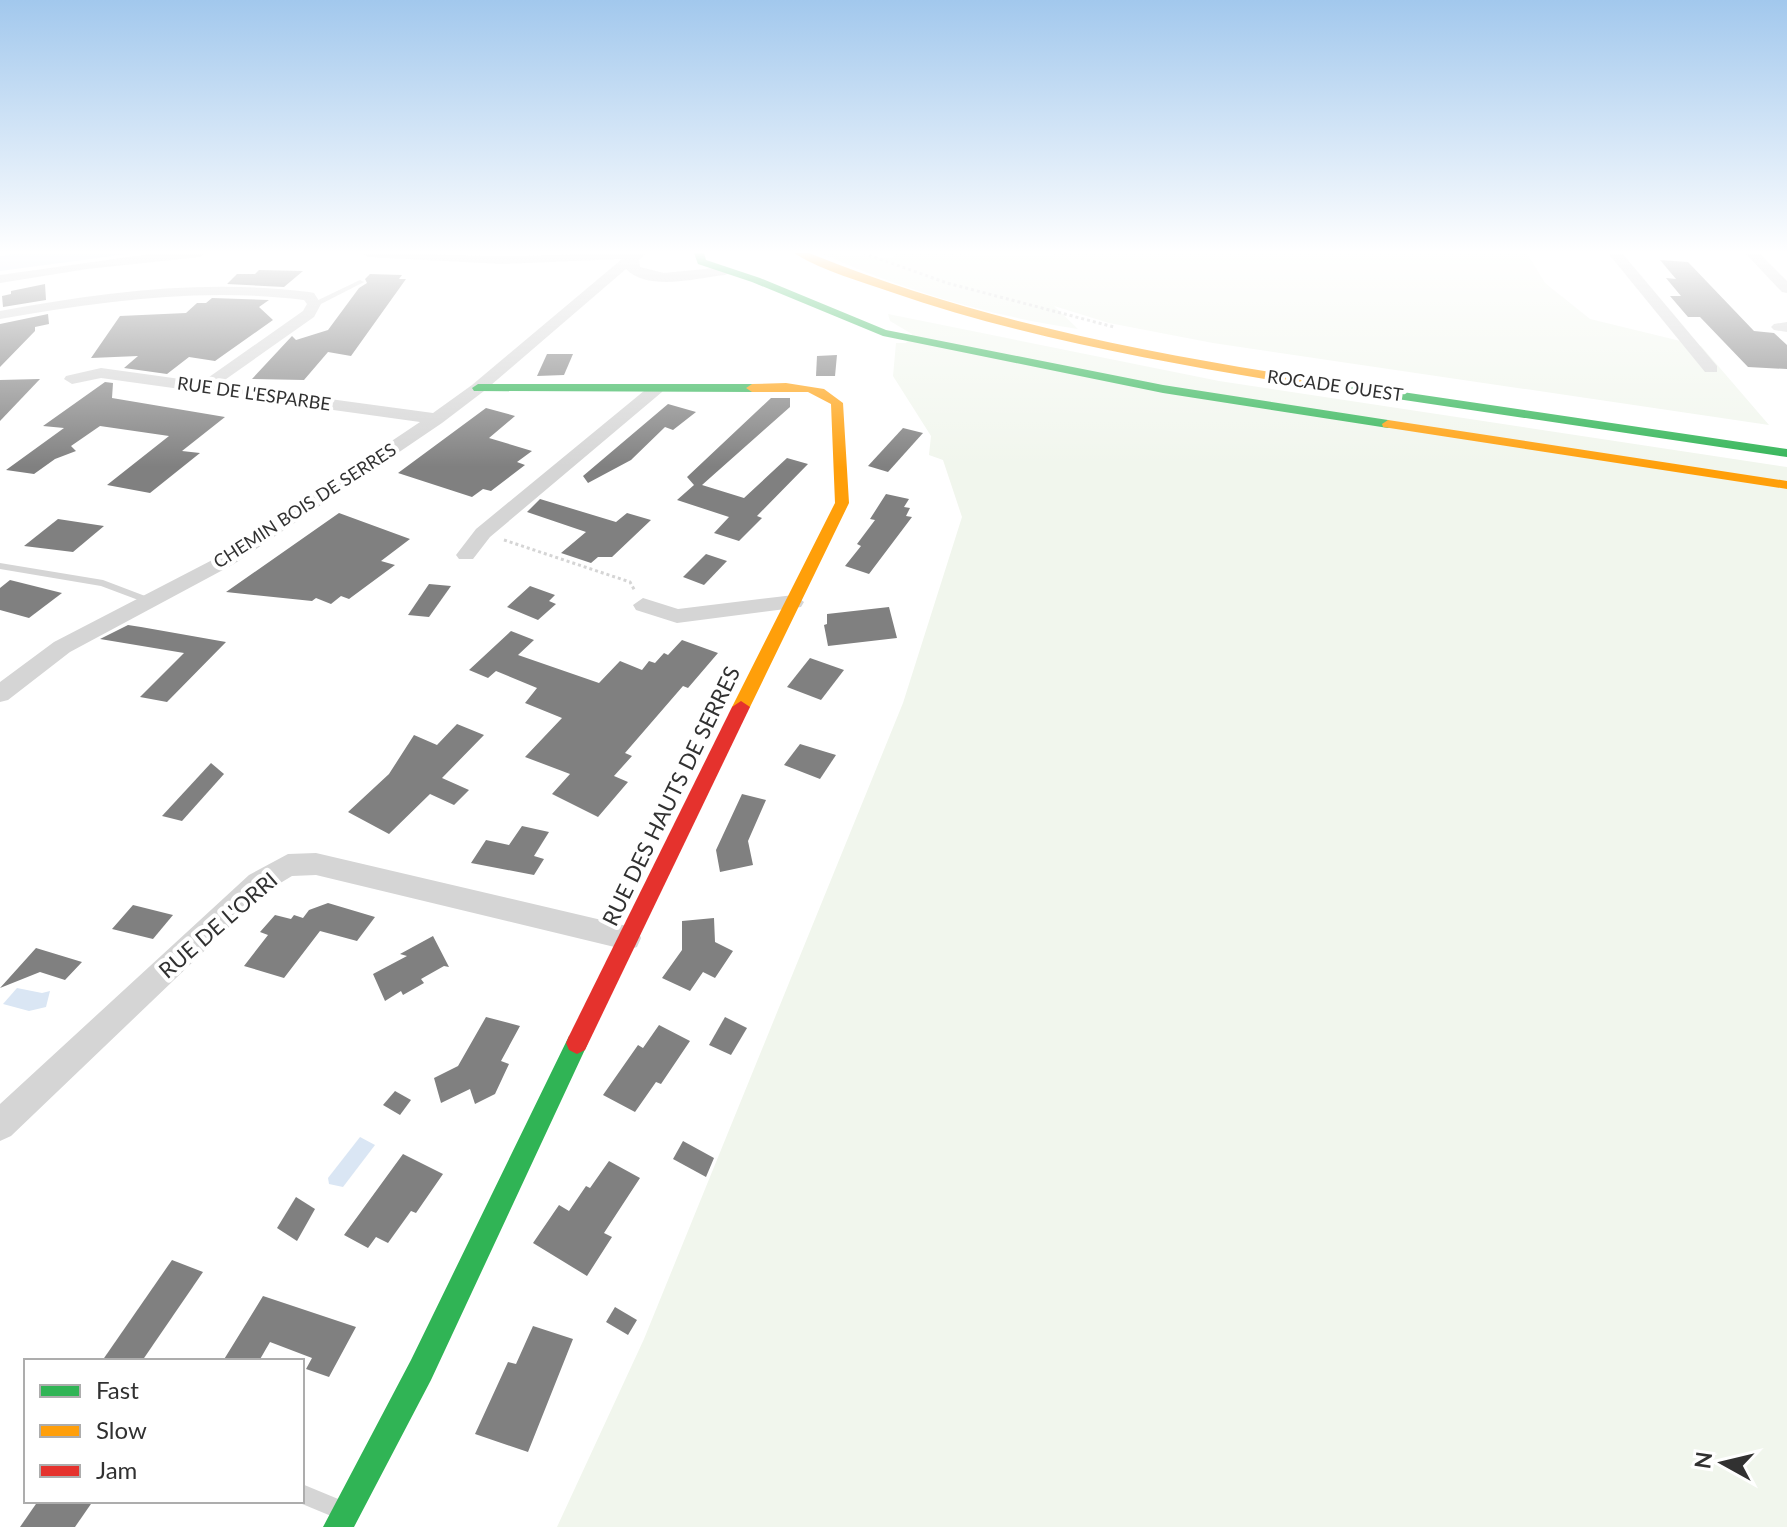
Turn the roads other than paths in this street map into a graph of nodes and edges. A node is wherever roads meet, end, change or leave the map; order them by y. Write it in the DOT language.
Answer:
graph roads {
  1 [pos="294,324"];
  2 [pos="553,324"];
  3 [pos="862,324"];
  4 [pos="1004,324"];
  5 [pos="1674,324"];
  6 [pos="1711,369"];
  7 [pos="72,379"];
  8 [pos="205,387"];
  9 [pos="478,388"];
  10 [pos="656,389"];
  11 [pos="436,419"];
  12 [pos="1787,453"];
  13 [pos="1787,485"];
  14 [pos="466,555"];
  15 [pos="0,566"];
  16 [pos="149,601"];
  17 [pos="794,602"];
  18 [pos="643,605"];
  19 [pos="0,694"];
  20 [pos="627,938"];
  21 [pos="0,1125"];
  22 [pos="304,1495"];
  23 [pos="342,1520"];
  1 -- 8 [label="street"];
  2 -- 9 [label="street, CHEMIN BOIS DE SERRES"];
  3 -- 13 [label="street"];
  4 -- 12 [label="street, ROCADE OUEST"];
  5 -- 6 [label="street"];
  7 -- 8 [label="street, RUE DE L'ESPARBE"];
  8 -- 11 [label="street, RUE DE L'ESPARBE"];
  9 -- 10 [label="street, RUE DES HAUTS DE SERRES"];
  9 -- 11 [label="street, CHEMIN BOIS DE SERRES"];
  10 -- 14 [label="street"];
  10 -- 17 [label="street, RUE DES HAUTS DE SERRES"];
  11 -- 16 [label="street, CHEMIN BOIS DE SERRES"];
  15 -- 16 [label="lane"];
  16 -- 19 [label="street, CHEMIN BOIS DE SERRES"];
  17 -- 18 [label="street"];
  17 -- 20 [label="street, RUE DES HAUTS DE SERRES"];
  20 -- 21 [label="street, RUE DE L'ORRI"];
  20 -- 23 [label="street, RUE DES HAUTS DE SERRES"];
  22 -- 23 [label="lane"];
}
